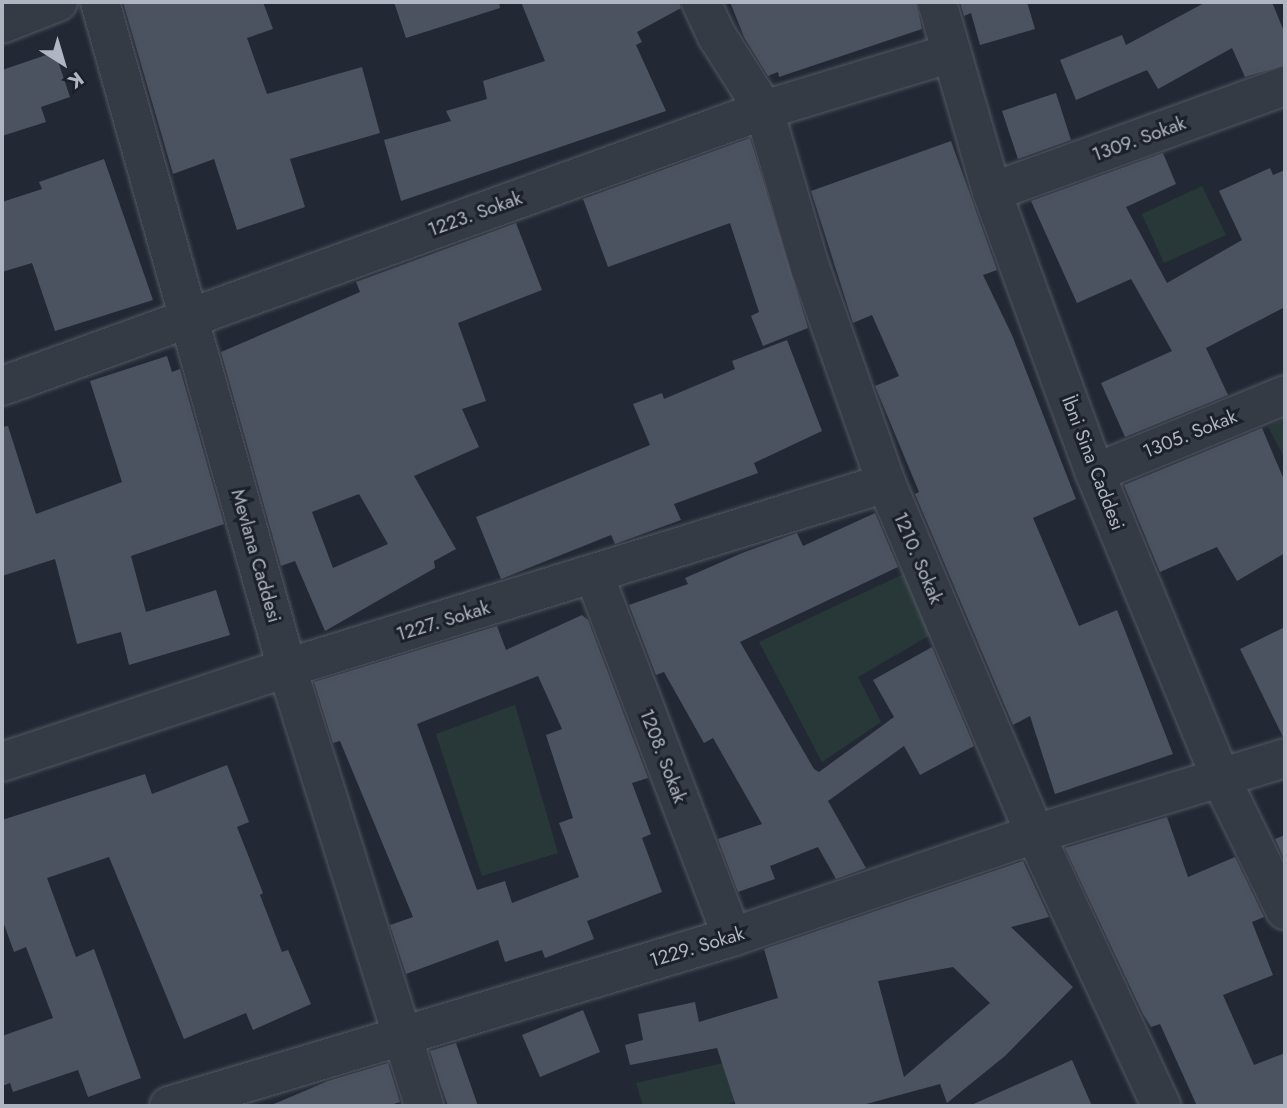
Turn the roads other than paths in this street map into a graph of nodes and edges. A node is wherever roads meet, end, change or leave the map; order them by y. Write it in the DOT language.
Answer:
graph roads {
  1 [pos="58,2"];
  2 [pos="100,2"];
  3 [pos="701,2"];
  4 [pos="937,2"];
  5 [pos="2,24"];
  6 [pos="952,53"];
  7 [pos="1285,86"];
  8 [pos="764,110"];
  9 [pos="992,192"];
  10 [pos="190,317"];
  11 [pos="2,386"];
  12 [pos="1285,395"];
  13 [pos="1096,472"];
  14 [pos="886,482"];
  15 [pos="594,575"];
  16 [pos="287,668"];
  17 [pos="1285,758"];
  18 [pos="2,762"];
  19 [pos="1221,779"];
  20 [pos="1035,834"];
  21 [pos="1285,910"];
  22 [pos="732,937"];
  23 [pos="399,1034"];
  24 [pos="169,1106"];
  25 [pos="424,1106"];
  26 [pos="1161,1106"];
  1 -- 5 [label="street"];
  2 -- 10 [label="street, Mevlana Caddesi"];
  3 -- 8 [label="street, 1210. Sokak"];
  4 -- 6 [label="street, İbni Sina Caddesi"];
  6 -- 8 [label="street, 1223. Sokak"];
  6 -- 9 [label="street, İbni Sina Caddesi"];
  7 -- 9 [label="street, 1309. Sokak"];
  8 -- 10 [label="street, 1223. Sokak"];
  8 -- 14 [label="street, 1210. Sokak"];
  9 -- 13 [label="street, İbni Sina Caddesi"];
  10 -- 11 [label="street, 1223. Sokak"];
  10 -- 16 [label="street, Mevlana Caddesi"];
  12 -- 13 [label="street, 1305. Sokak"];
  13 -- 19 [label="street, İbni Sina Caddesi"];
  14 -- 15 [label="street, 1227. Sokak"];
  14 -- 20 [label="street, 1210. Sokak"];
  15 -- 16 [label="street, 1227. Sokak"];
  15 -- 22 [label="street, 1208. Sokak"];
  16 -- 18 [label="street, 1227. Sokak"];
  16 -- 23 [label="street, Mevlana Caddesi"];
  17 -- 19 [label="street, 1229. Sokak"];
  19 -- 20 [label="street, 1229. Sokak"];
  19 -- 21 [label="street, İbni Sina Caddesi"];
  20 -- 22 [label="street, 1229. Sokak"];
  20 -- 26 [label="street, 1210. Sokak"];
  22 -- 23 [label="street, 1229. Sokak"];
  23 -- 24 [label="street, 1229. Sokak"];
  23 -- 25 [label="street, Mevlana Caddesi"];
}
